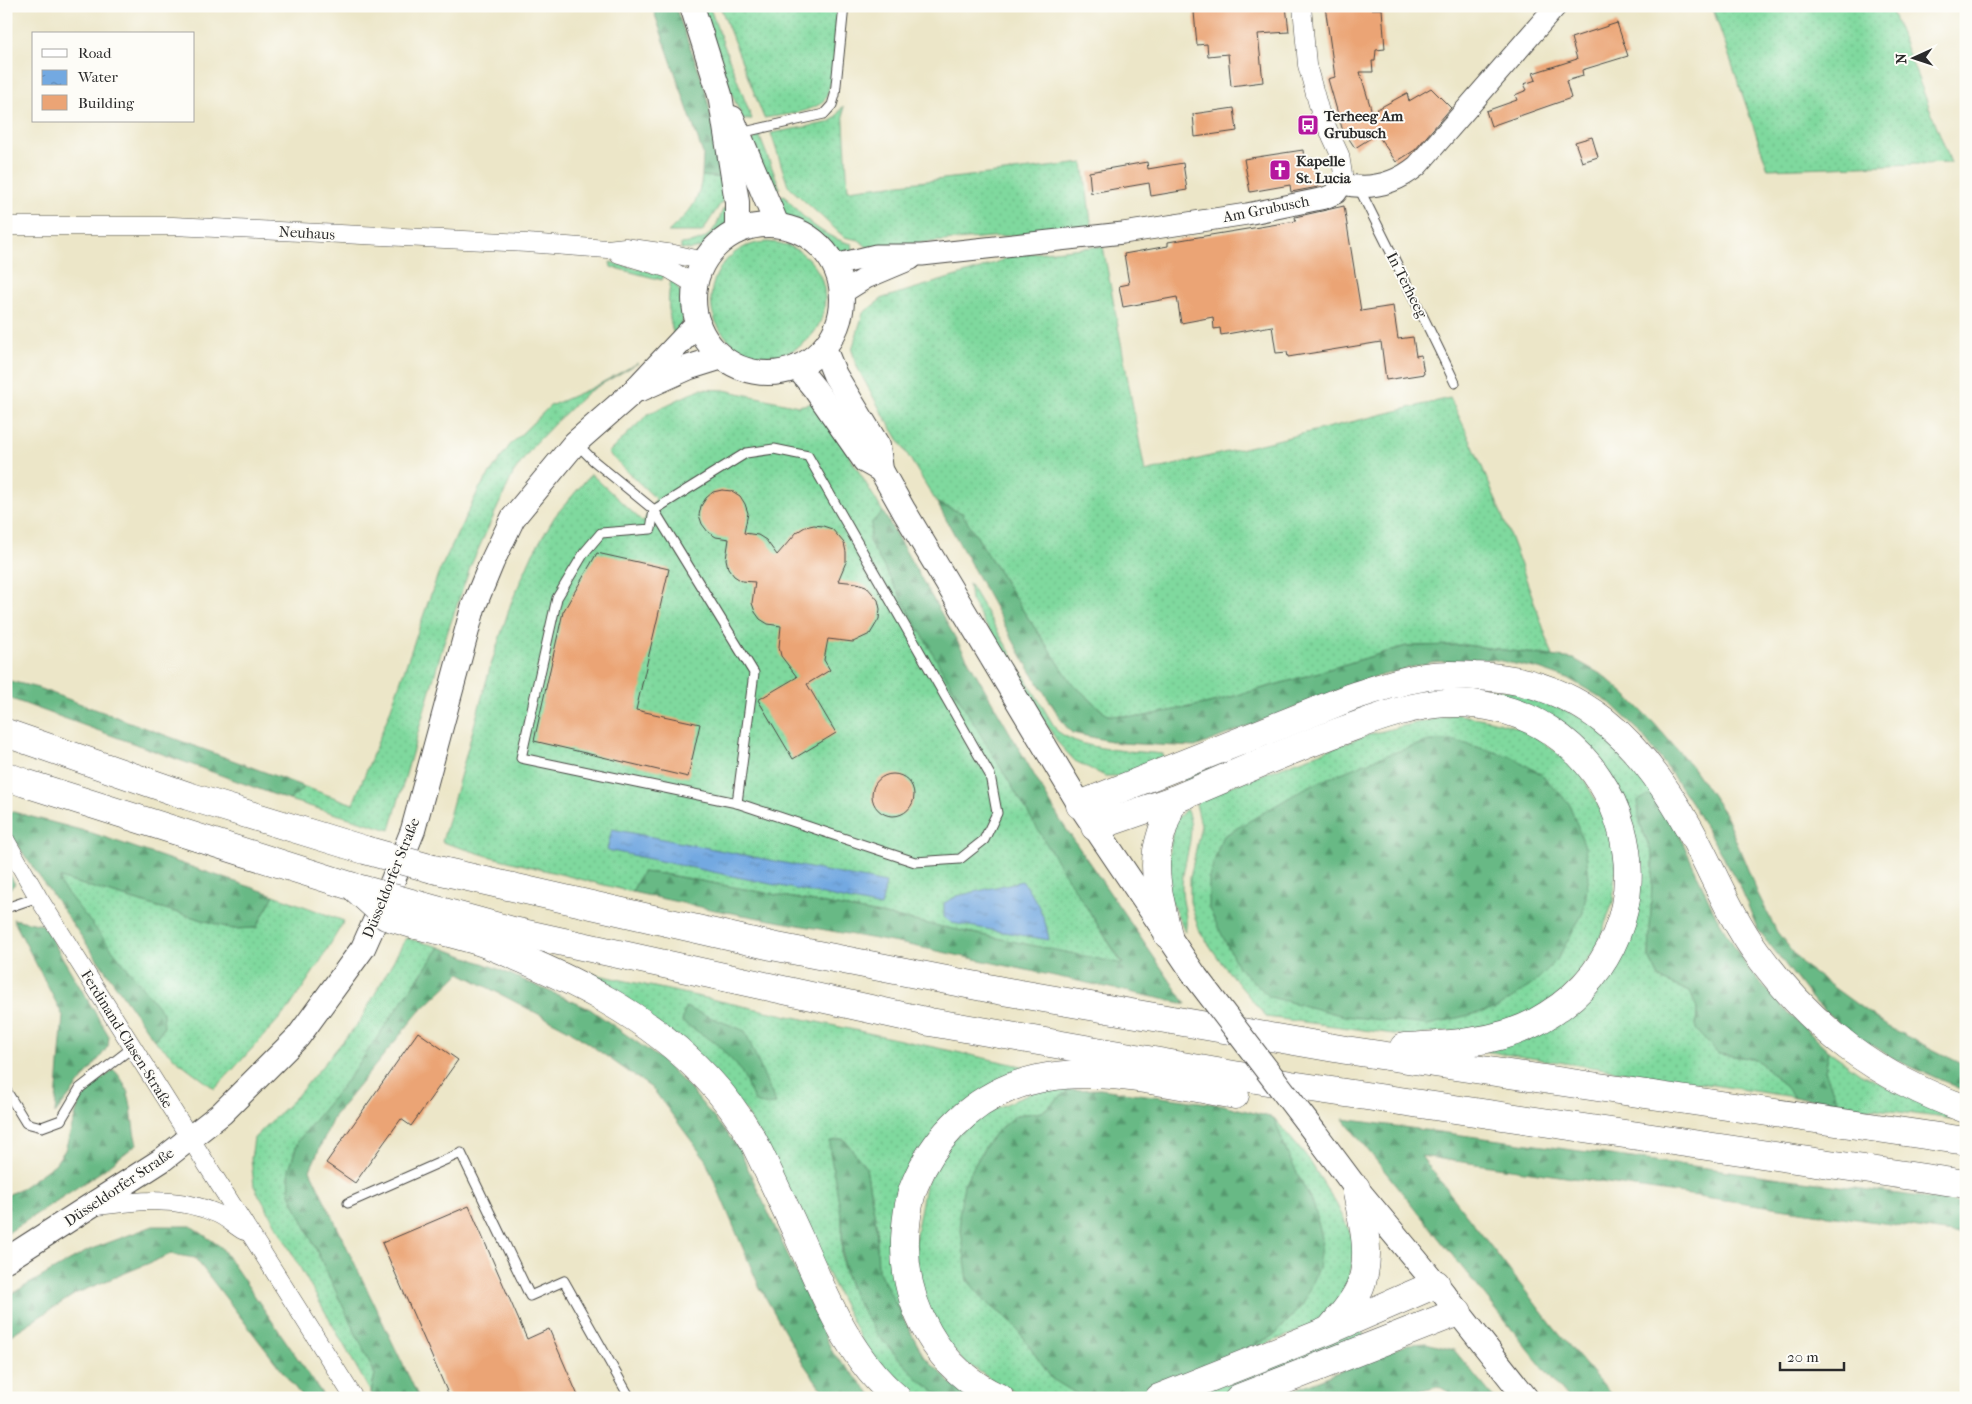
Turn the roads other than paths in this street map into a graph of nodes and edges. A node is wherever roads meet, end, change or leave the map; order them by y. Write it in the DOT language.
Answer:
graph roads {
  1 [pos="692,6"];
  2 [pos="844,6"];
  3 [pos="1302,6"];
  4 [pos="1556,6"];
  5 [pos="720,95"];
  6 [pos="740,133"];
  7 [pos="1351,186"];
  8 [pos="777,225"];
  9 [pos="6,226"];
  10 [pos="737,231"];
  11 [pos="607,249"];
  12 [pos="922,254"];
  13 [pos="704,261"];
  14 [pos="835,265"];
  15 [pos="696,285"];
  16 [pos="842,293"];
  17 [pos="698,323"];
  18 [pos="824,348"];
  19 [pos="722,357"];
  20 [pos="796,368"];
  21 [pos="1455,383"];
  22 [pos="633,392"];
  23 [pos="576,443"];
  24 [pos="881,470"];
  25 [pos="654,510"];
  26 [pos="6,733"];
  27 [pos="6,776"];
  28 [pos="1173,800"];
  29 [pos="737,803"];
  30 [pos="1080,804"];
  31 [pos="1095,827"];
  32 [pos="6,841"];
  33 [pos="38,897"];
  34 [pos="6,908"];
  35 [pos="419,915"];
  36 [pos="1168,935"];
  37 [pos="133,1048"];
  38 [pos="1346,1050"];
  39 [pos="1291,1085"];
  40 [pos="6,1090"];
  41 [pos="1966,1109"];
  42 [pos="190,1138"];
  43 [pos="1966,1141"];
  44 [pos="1966,1184"];
  45 [pos="1356,1188"];
  46 [pos="348,1203"];
  47 [pos="91,1208"];
  48 [pos="250,1236"];
  49 [pos="6,1260"];
  50 [pos="1436,1284"];
  51 [pos="1458,1312"];
  52 [pos="1330,1330"];
  53 [pos="354,1398"];
  54 [pos="630,1398"];
  55 [pos="897,1398"];
  56 [pos="1000,1398"];
  57 [pos="1159,1398"];
  58 [pos="1239,1398"];
  59 [pos="1526,1398"];
  1 -- 5 [label="main road"];
  2 -- 6 [label="lane"];
  3 -- 7 [label="street, In Terheeg"];
  4 -- 7 [label="street, Am Grubusch"];
  5 -- 6 [label="main road"];
  5 -- 10 [label="main road"];
  6 -- 8 [label="main road"];
  7 -- 12 [label="street, Am Grubusch"];
  7 -- 21 [label="lane, In Terheeg"];
  8 -- 10 [label="main road"];
  8 -- 14 [label="main road"];
  9 -- 11 [label="street, Neuhaus"];
  10 -- 13 [label="main road"];
  11 -- 13 [label="street, Neuhaus"];
  11 -- 15 [label="street, Neuhaus"];
  12 -- 14 [label="street, Am Grubusch"];
  12 -- 16 [label="street, Am Grubusch"];
  13 -- 15 [label="main road"];
  14 -- 16 [label="main road"];
  15 -- 17 [label="main road"];
  16 -- 18 [label="main road"];
  17 -- 19 [label="main road"];
  17 -- 22 [label="main road, Düsseldorfer Straße"];
  18 -- 20 [label="main road"];
  18 -- 24 [label="main road"];
  19 -- 20 [label="main road"];
  19 -- 22 [label="main road, Düsseldorfer Straße"];
  20 -- 24 [label="main road"];
  22 -- 23 [label="main road, Düsseldorfer Straße"];
  23 -- 25 [label="lane"];
  23 -- 42 [label="main road, Düsseldorfer Straße"];
  24 -- 30 [label="main road"];
  25 -- 29 [label="lane"];
  25 -- 29 [label="lane"];
  25 -- 29 [label="lane"];
  26 -- 38 [label="highway, bridge"];
  27 -- 35 [label="highway, bridge"];
  28 -- 31 [label="highway"];
  28 -- 36 [label="highway"];
  28 -- 38 [label="highway"];
  30 -- 31 [label="main road"];
  30 -- 41 [label="highway"];
  31 -- 36 [label="main road"];
  32 -- 33 [label="street, Ferdinand-Clasen-Straße"];
  33 -- 34 [label="lane"];
  33 -- 37 [label="street, Ferdinand-Clasen-Straße"];
  35 -- 39 [label="highway"];
  35 -- 55 [label="highway"];
  36 -- 45 [label="main road, bridge"];
  37 -- 40 [label="lane"];
  37 -- 42 [label="street, Ferdinand-Clasen-Straße"];
  38 -- 43 [label="highway"];
  39 -- 44 [label="highway"];
  39 -- 56 [label="highway"];
  42 -- 47 [label="main road, Düsseldorfer Straße"];
  42 -- 48 [label="street, Ferdinand-Clasen-Straße"];
  45 -- 50 [label="main road"];
  45 -- 52 [label="highway"];
  46 -- 54 [label="lane"];
  47 -- 48 [label="street, Ferdinand-Clasen-Straße"];
  47 -- 49 [label="main road, Düsseldorfer Straße"];
  48 -- 53 [label="street, Ferdinand-Clasen-Straße"];
  50 -- 51 [label="main road"];
  50 -- 52 [label="highway"];
  51 -- 58 [label="highway"];
  51 -- 59 [label="main road"];
  52 -- 57 [label="highway"];
}
